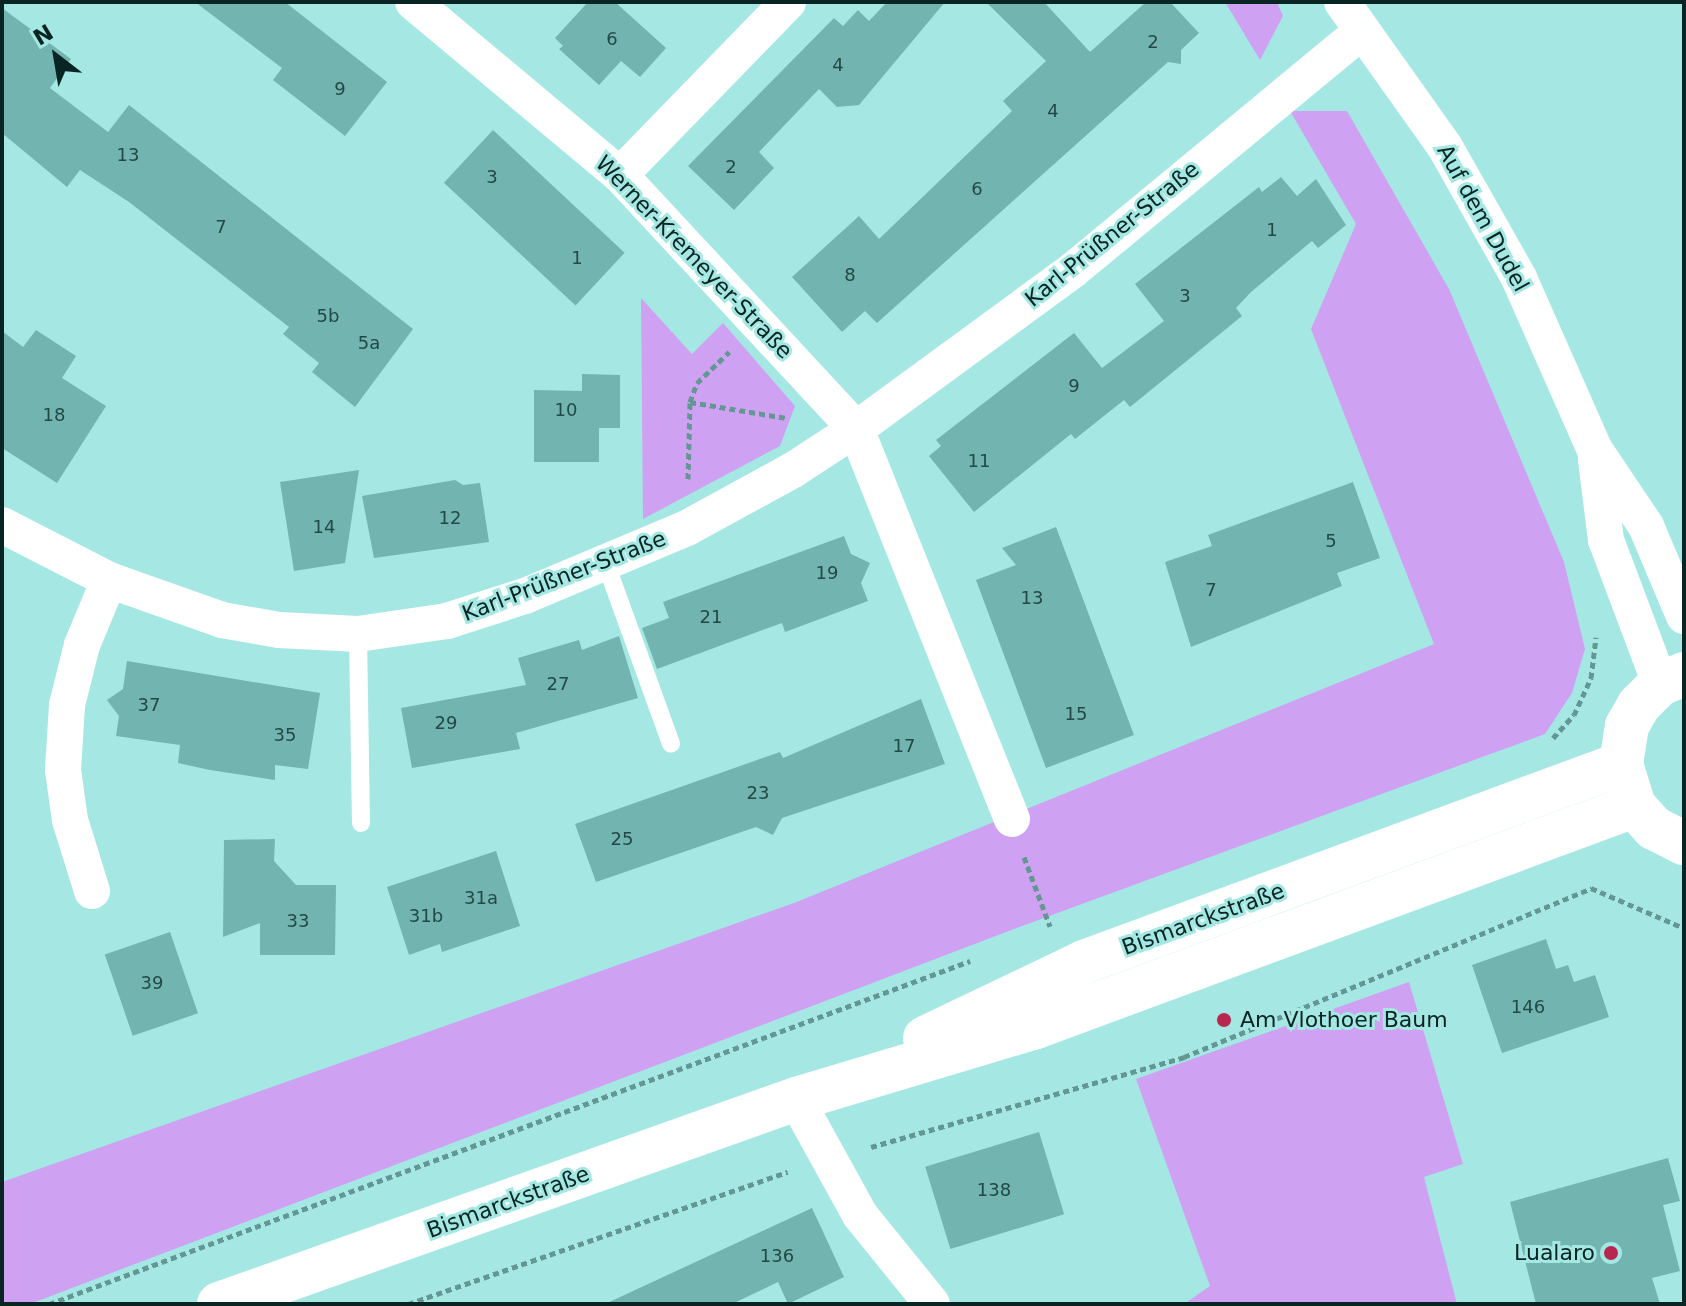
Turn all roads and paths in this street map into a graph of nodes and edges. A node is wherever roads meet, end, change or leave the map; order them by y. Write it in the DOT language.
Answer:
graph roads {
  1 [pos="413,2"];
  2 [pos="788,2"];
  3 [pos="1352,16"];
  4 [pos="620,175"];
  5 [pos="760,322"];
  6 [pos="690,402"];
  7 [pos="856,429"];
  8 [pos="1595,450"];
  9 [pos="2,525"];
  10 [pos="687,528"];
  11 [pos="606,564"];
  12 [pos="109,580"];
  13 [pos="1684,616"];
  14 [pos="1636,621"];
  15 [pos="358,634"];
  16 [pos="1672,679"];
  17 [pos="1549,742"];
  18 [pos="671,744"];
  19 [pos="1621,764"];
  20 [pos="1634,806"];
  21 [pos="1012,819"];
  22 [pos="361,823"];
  23 [pos="1684,843"];
  24 [pos="92,891"];
  25 [pos="1067,925"];
  26 [pos="1684,928"];
  27 [pos="1052,931"];
  28 [pos="1037,936"];
  29 [pos="977,958"];
  30 [pos="796,1099"];
  31 [pos="827,1160"];
  32 [pos="49,1304"];
  33 [pos="219,1304"];
  34 [pos="408,1304"];
  35 [pos="932,1304"];
  1 -- 4 [label="street, Werner-Kremeyer-Straße"];
  2 -- 4 [label="street"];
  3 -- 7 [label="street, Karl-Prüßner-Straße"];
  3 -- 8 [label="street, Auf dem Dudel"];
  4 -- 5 [label="street, Werner-Kremeyer-Straße"];
  5 -- 6 [label="path"];
  5 -- 7 [label="street, Werner-Kremeyer-Straße"];
  6 -- 7 [label="path"];
  6 -- 10 [label="path"];
  7 -- 10 [label="street, Karl-Prüßner-Straße"];
  7 -- 21 [label="street"];
  8 -- 13 [label="street, Auf dem Dudel"];
  8 -- 14 [label="street, Auf dem Dudel"];
  9 -- 12 [label="street, Karl-Prüßner-Straße"];
  10 -- 11 [label="street, Karl-Prüßner-Straße"];
  11 -- 15 [label="street, Karl-Prüßner-Straße"];
  11 -- 18 [label="lane"];
  12 -- 15 [label="street, Karl-Prüßner-Straße"];
  12 -- 24 [label="street"];
  14 -- 16 [label="street, Auf dem Dudel"];
  14 -- 17 [label="path"];
  15 -- 22 [label="lane"];
  16 -- 19 [label="main road"];
  19 -- 20 [label="main road"];
  19 -- 30 [label="main road, Bismarckstraße"];
  20 -- 23 [label="main road"];
  20 -- 30 [label="main road, Bismarckstraße"];
  21 -- 27 [label="path"];
  25 -- 27 [label="path"];
  26 -- 31 [label="path"];
  27 -- 28 [label="path"];
  29 -- 32 [label="path"];
  30 -- 31 [label="street"];
  30 -- 33 [label="main road, Bismarckstraße"];
  31 -- 34 [label="path"];
  31 -- 35 [label="street"];
}
